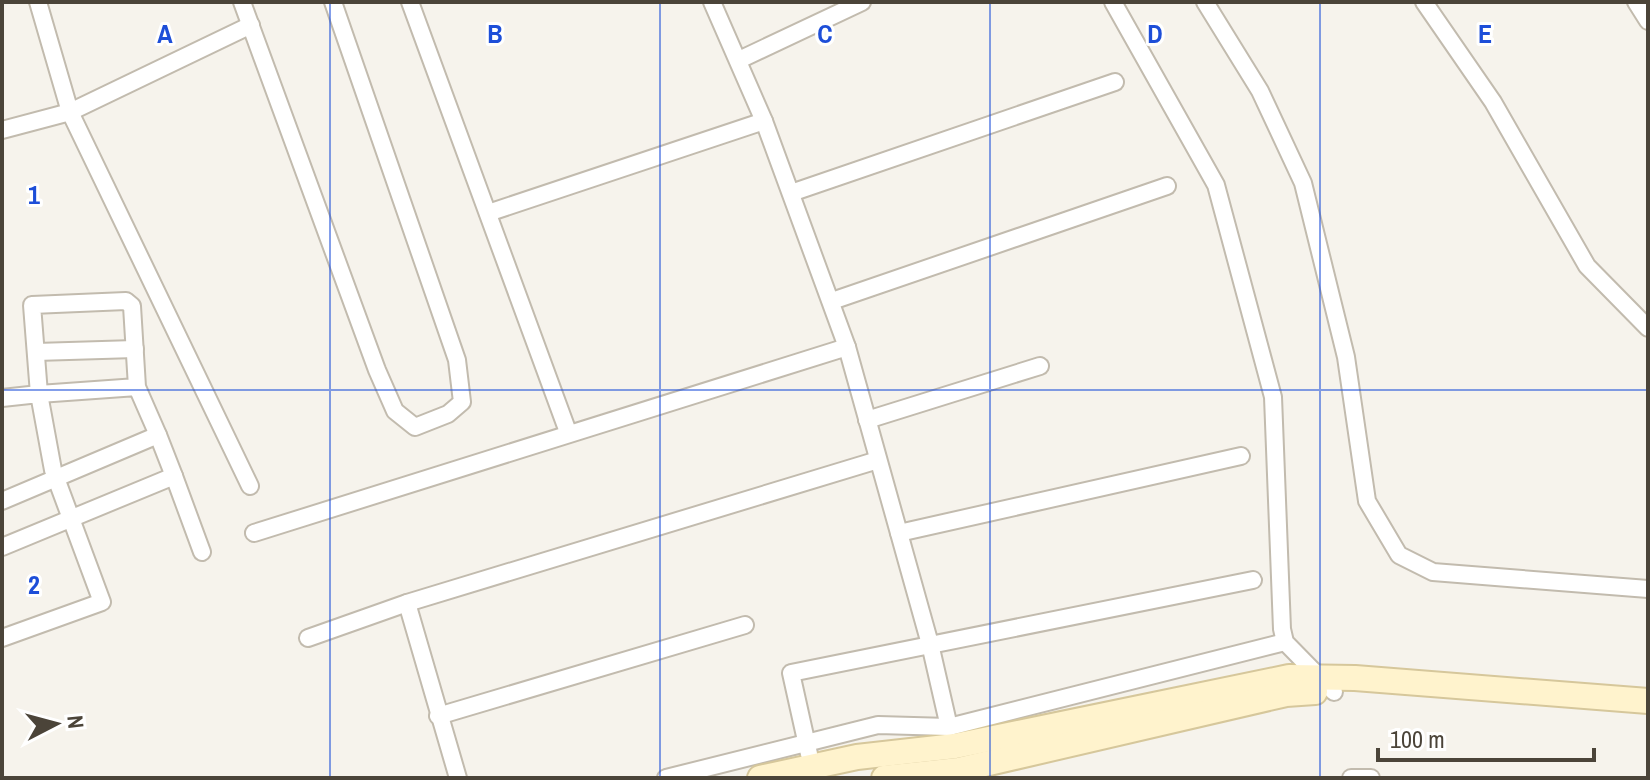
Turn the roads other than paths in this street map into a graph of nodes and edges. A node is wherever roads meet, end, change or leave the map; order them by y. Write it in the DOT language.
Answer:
graph roads {
  1 [pos="38,2"];
  2 [pos="242,2"];
  3 [pos="333,2"];
  4 [pos="712,2"];
  5 [pos="862,2"];
  6 [pos="1113,2"];
  7 [pos="1205,2"];
  8 [pos="1424,2"];
  9 [pos="1636,2"];
  10 [pos="412,3"];
  11 [pos="1648,21"];
  12 [pos="251,25"];
  13 [pos="739,60"];
  14 [pos="1115,82"];
  15 [pos="70,112"];
  16 [pos="764,121"];
  17 [pos="2,130"];
  18 [pos="1167,186"];
  19 [pos="791,193"];
  20 [pos="488,213"];
  21 [pos="832,301"];
  22 [pos="1648,328"];
  23 [pos="847,347"];
  24 [pos="135,349"];
  25 [pos="36,352"];
  26 [pos="1040,366"];
  27 [pos="137,387"];
  28 [pos="39,394"];
  29 [pos="2,398"];
  30 [pos="867,420"];
  31 [pos="568,432"];
  32 [pos="158,435"];
  33 [pos="1241,456"];
  34 [pos="878,460"];
  35 [pos="174,476"];
  36 [pos="56,477"];
  37 [pos="250,486"];
  38 [pos="2,501"];
  39 [pos="70,517"];
  40 [pos="254,533"];
  41 [pos="899,533"];
  42 [pos="2,547"];
  43 [pos="202,552"];
  44 [pos="1253,580"];
  45 [pos="1648,589"];
  46 [pos="407,603"];
  47 [pos="745,625"];
  48 [pos="2,638"];
  49 [pos="308,638"];
  50 [pos="1285,642"];
  51 [pos="930,644"];
  52 [pos="1327,685"];
  53 [pos="1648,701"];
  54 [pos="438,716"];
  55 [pos="1648,717"];
  56 [pos="949,727"];
  57 [pos="809,756"];
  58 [pos="458,778"];
  59 [pos="666,778"];
  60 [pos="760,778"];
  61 [pos="884,778"];
  62 [pos="1351,778"];
  63 [pos="1371,778"];
  1 -- 15 [label="street"];
  2 -- 12 [label="street"];
  3 -- 12 [label="street"];
  4 -- 13 [label="street"];
  5 -- 13 [label="street"];
  6 -- 50 [label="street"];
  7 -- 45 [label="street"];
  8 -- 22 [label="street"];
  9 -- 11 [label="street"];
  10 -- 20 [label="street"];
  12 -- 15 [label="street"];
  13 -- 16 [label="street"];
  14 -- 19 [label="street"];
  15 -- 17 [label="street"];
  15 -- 37 [label="street"];
  16 -- 19 [label="street"];
  16 -- 20 [label="street"];
  18 -- 21 [label="street"];
  19 -- 21 [label="street"];
  20 -- 31 [label="street"];
  21 -- 23 [label="street"];
  23 -- 30 [label="street"];
  23 -- 31 [label="street"];
  24 -- 25 [label="street"];
  24 -- 25 [label="street"];
  24 -- 27 [label="street"];
  25 -- 28 [label="street"];
  26 -- 30 [label="street"];
  27 -- 28 [label="street"];
  27 -- 32 [label="street"];
  28 -- 29 [label="street"];
  28 -- 36 [label="street"];
  30 -- 34 [label="street"];
  31 -- 40 [label="street"];
  32 -- 35 [label="street"];
  32 -- 36 [label="street"];
  33 -- 41 [label="street"];
  34 -- 41 [label="street"];
  34 -- 46 [label="street"];
  35 -- 39 [label="street"];
  35 -- 43 [label="street"];
  36 -- 38 [label="street"];
  36 -- 39 [label="street"];
  39 -- 42 [label="street"];
  39 -- 48 [label="street"];
  41 -- 51 [label="street"];
  44 -- 51 [label="street"];
  46 -- 49 [label="street"];
  46 -- 54 [label="street"];
  47 -- 54 [label="street"];
  50 -- 52 [label="street"];
  50 -- 56 [label="street"];
  51 -- 56 [label="street"];
  51 -- 57 [label="street"];
  52 -- 53 [label="street"];
  52 -- 55 [label="street"];
  52 -- 57 [label="street"];
  52 -- 61 [label="street"];
  54 -- 58 [label="street"];
  56 -- 57 [label="street"];
  57 -- 59 [label="street"];
  57 -- 60 [label="street"];
  62 -- 63 [label="street"];
}
